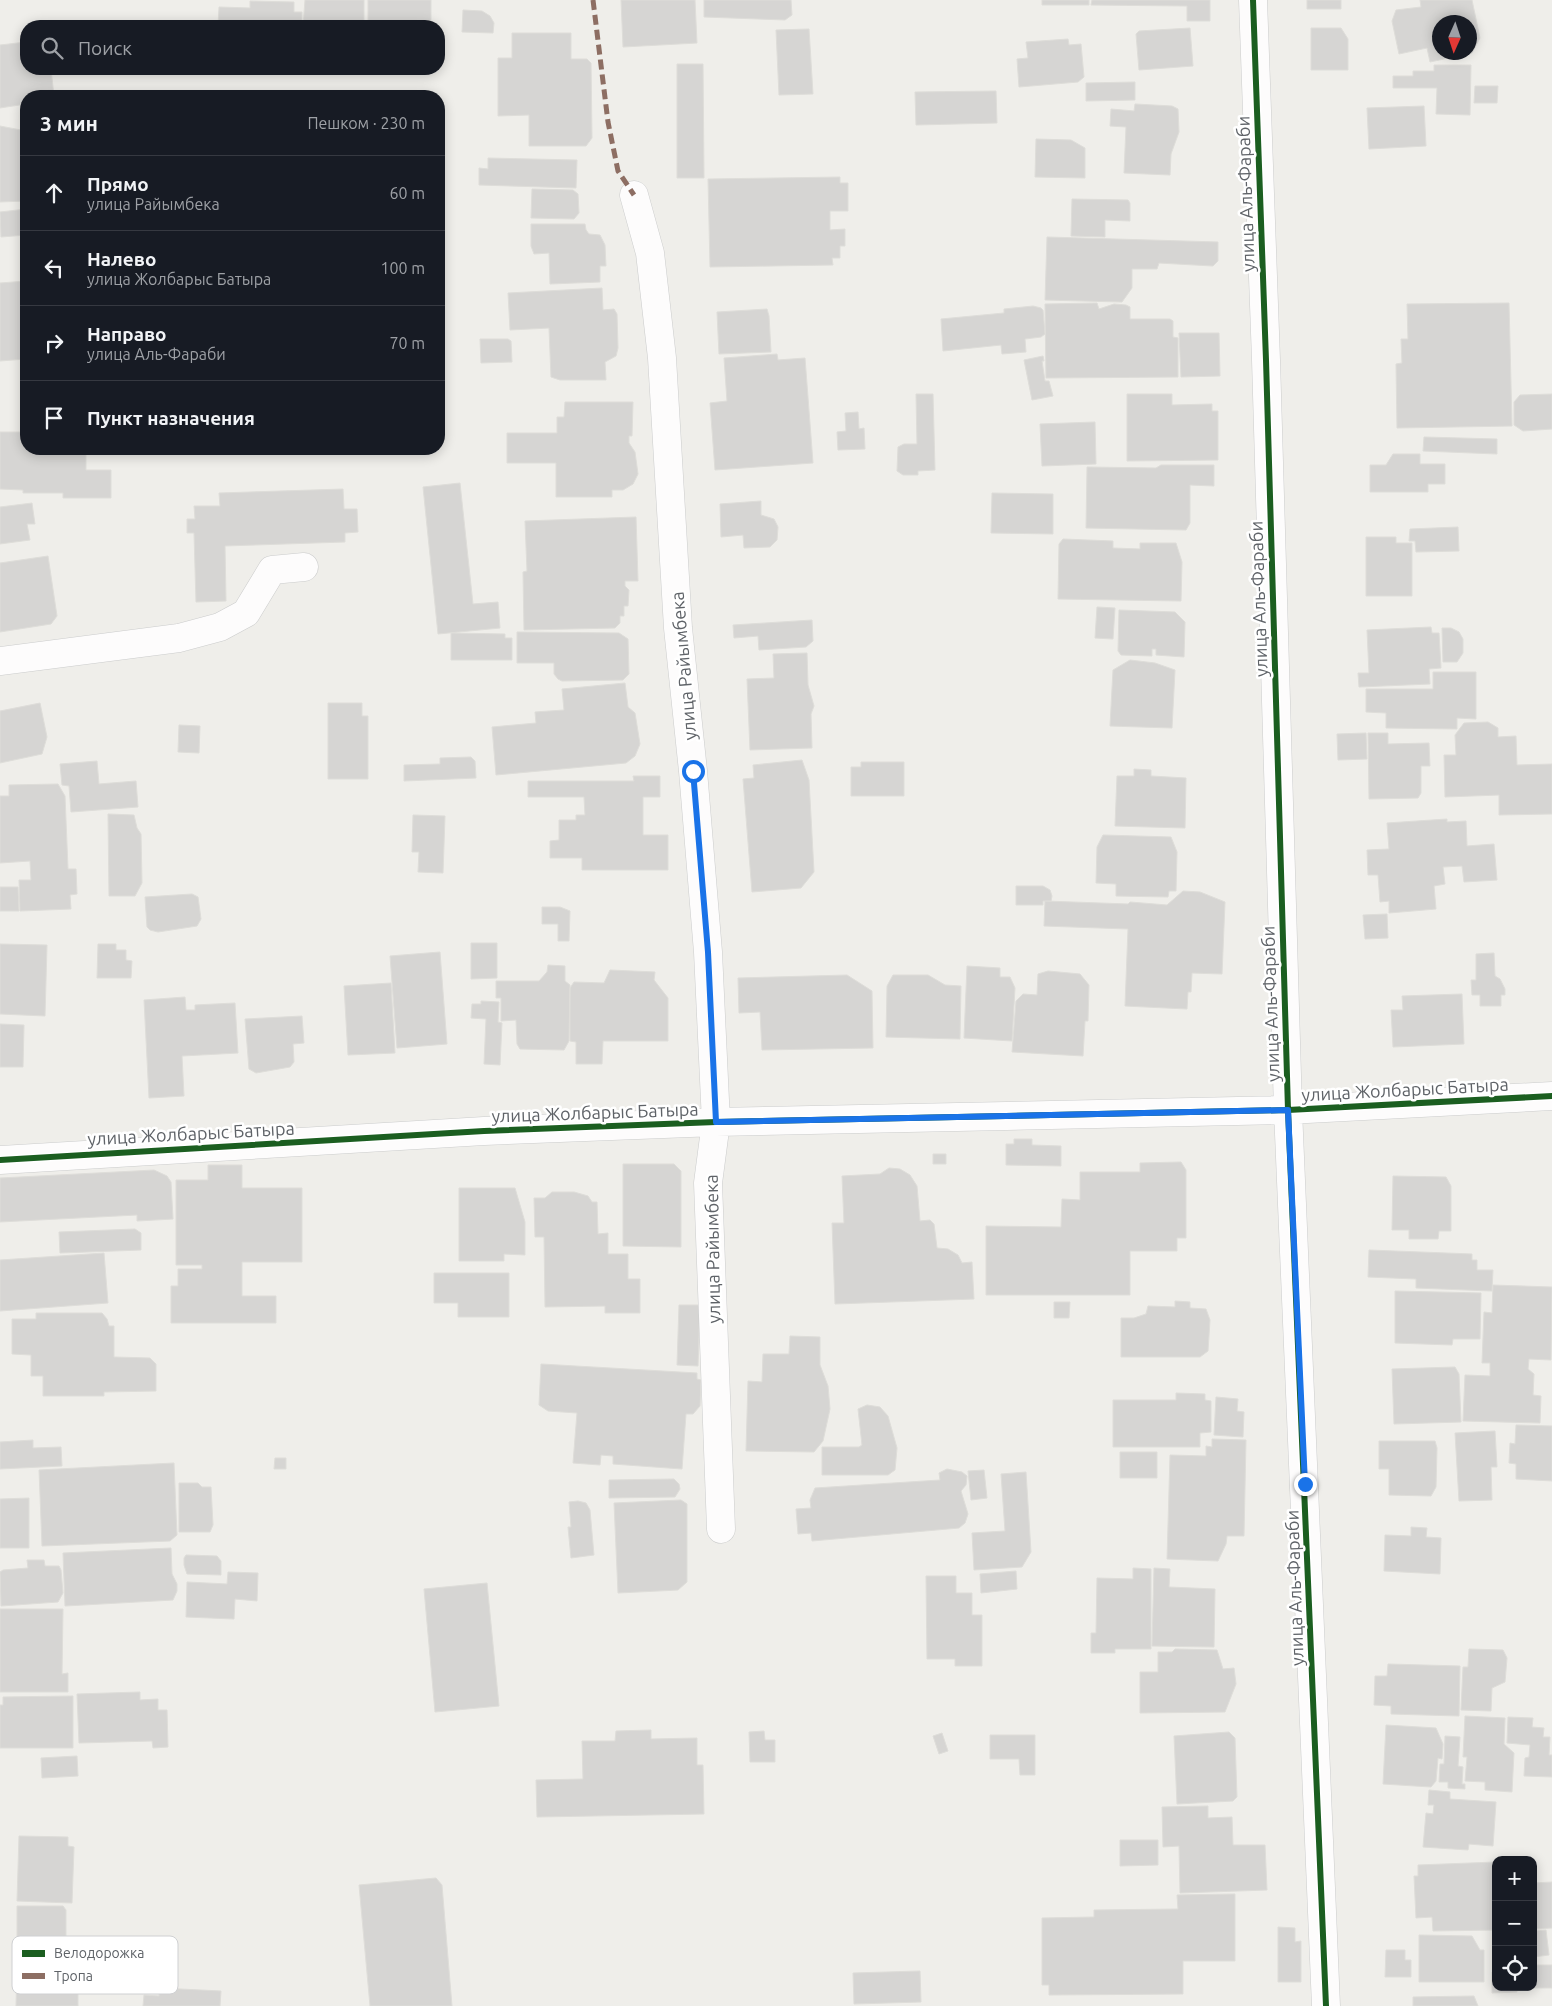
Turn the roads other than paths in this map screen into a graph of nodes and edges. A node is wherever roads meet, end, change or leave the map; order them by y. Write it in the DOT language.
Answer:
graph roads {
  1 [pos="1253,0"];
  2 [pos="634,194"];
  3 [pos="304,567"];
  4 [pos="0,661"];
  5 [pos="1552,1096"];
  6 [pos="1288,1110"];
  7 [pos="716,1122"];
  8 [pos="0,1160"];
  9 [pos="721,1529"];
  10 [pos="1326,2006"];
  1 -- 6 [label="street, улица Аль-Фараби"];
  2 -- 7 [label="street, улица Райымбека"];
  3 -- 4 [label="street"];
  5 -- 6 [label="street, улица Жолбарыс Батыра"];
  6 -- 7 [label="street, улица Жолбарыс Батыра"];
  6 -- 10 [label="street, улица Аль-Фараби"];
  7 -- 8 [label="street, улица Жолбарыс Батыра"];
  7 -- 9 [label="street, улица Райымбека"];
}
